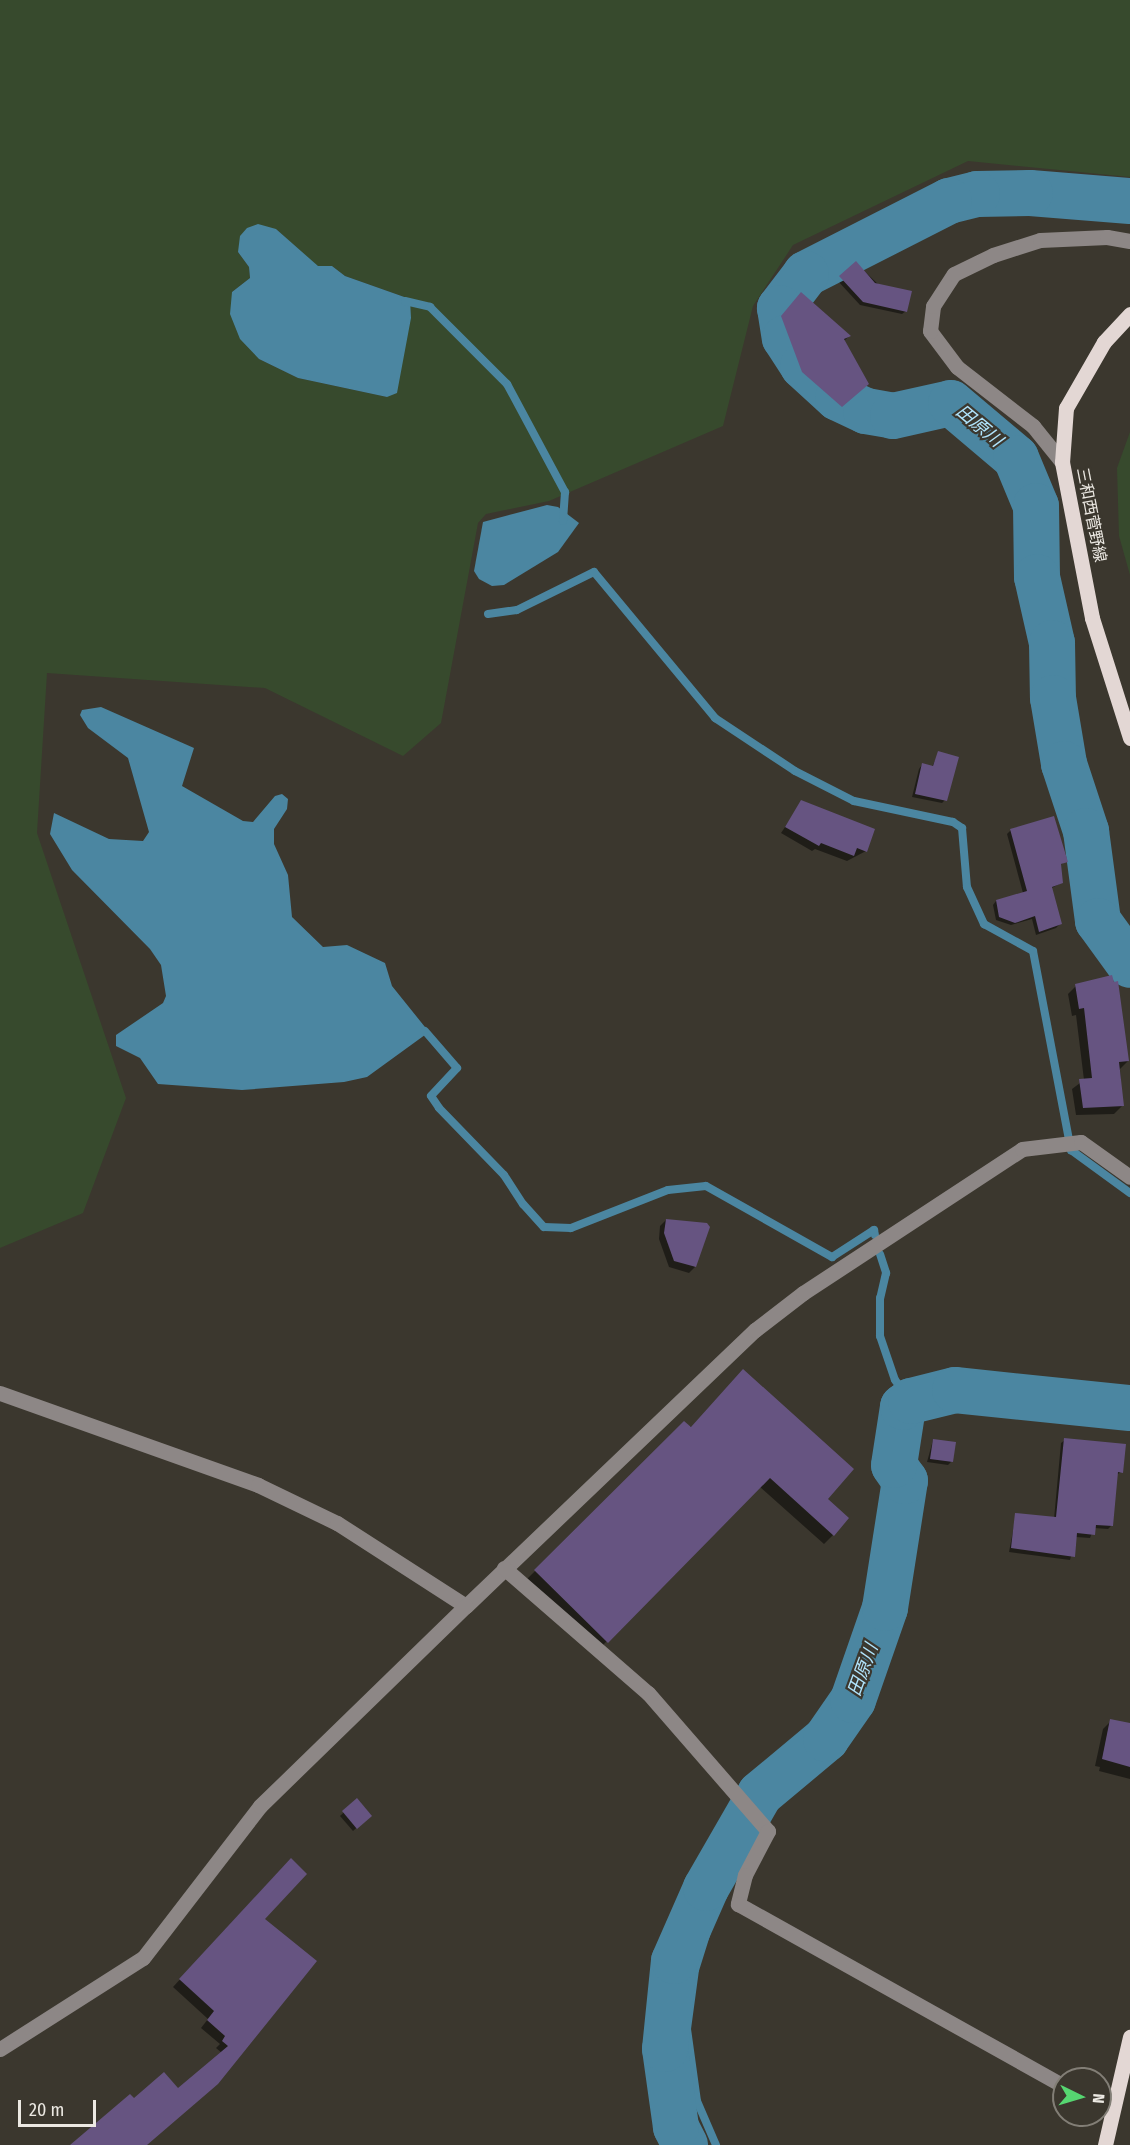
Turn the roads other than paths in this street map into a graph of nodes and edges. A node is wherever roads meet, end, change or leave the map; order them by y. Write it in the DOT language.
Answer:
graph roads {
  1 [pos="1130,242"];
  2 [pos="1130,314"];
  3 [pos="1062,462"];
  4 [pos="1130,738"];
  5 [pos="1130,1177"];
  6 [pos="0,1393"];
  7 [pos="504,1568"];
  8 [pos="466,1606"];
  9 [pos="1130,2037"];
  10 [pos="0,2049"];
  11 [pos="1052,2079"];
  12 [pos="1112,2092"];
  13 [pos="1106,2127"];
  14 [pos="1105,2145"];
  1 -- 3 [label="street"];
  2 -- 3 [label="main road, 三和西菅野線"];
  3 -- 4 [label="main road, 三和西菅野線"];
  5 -- 7 [label="street"];
  6 -- 8 [label="street"];
  7 -- 8 [label="street"];
  7 -- 11 [label="street"];
  8 -- 10 [label="street"];
  9 -- 12 [label="main road"];
  13 -- 14 [label="main road"];
}
